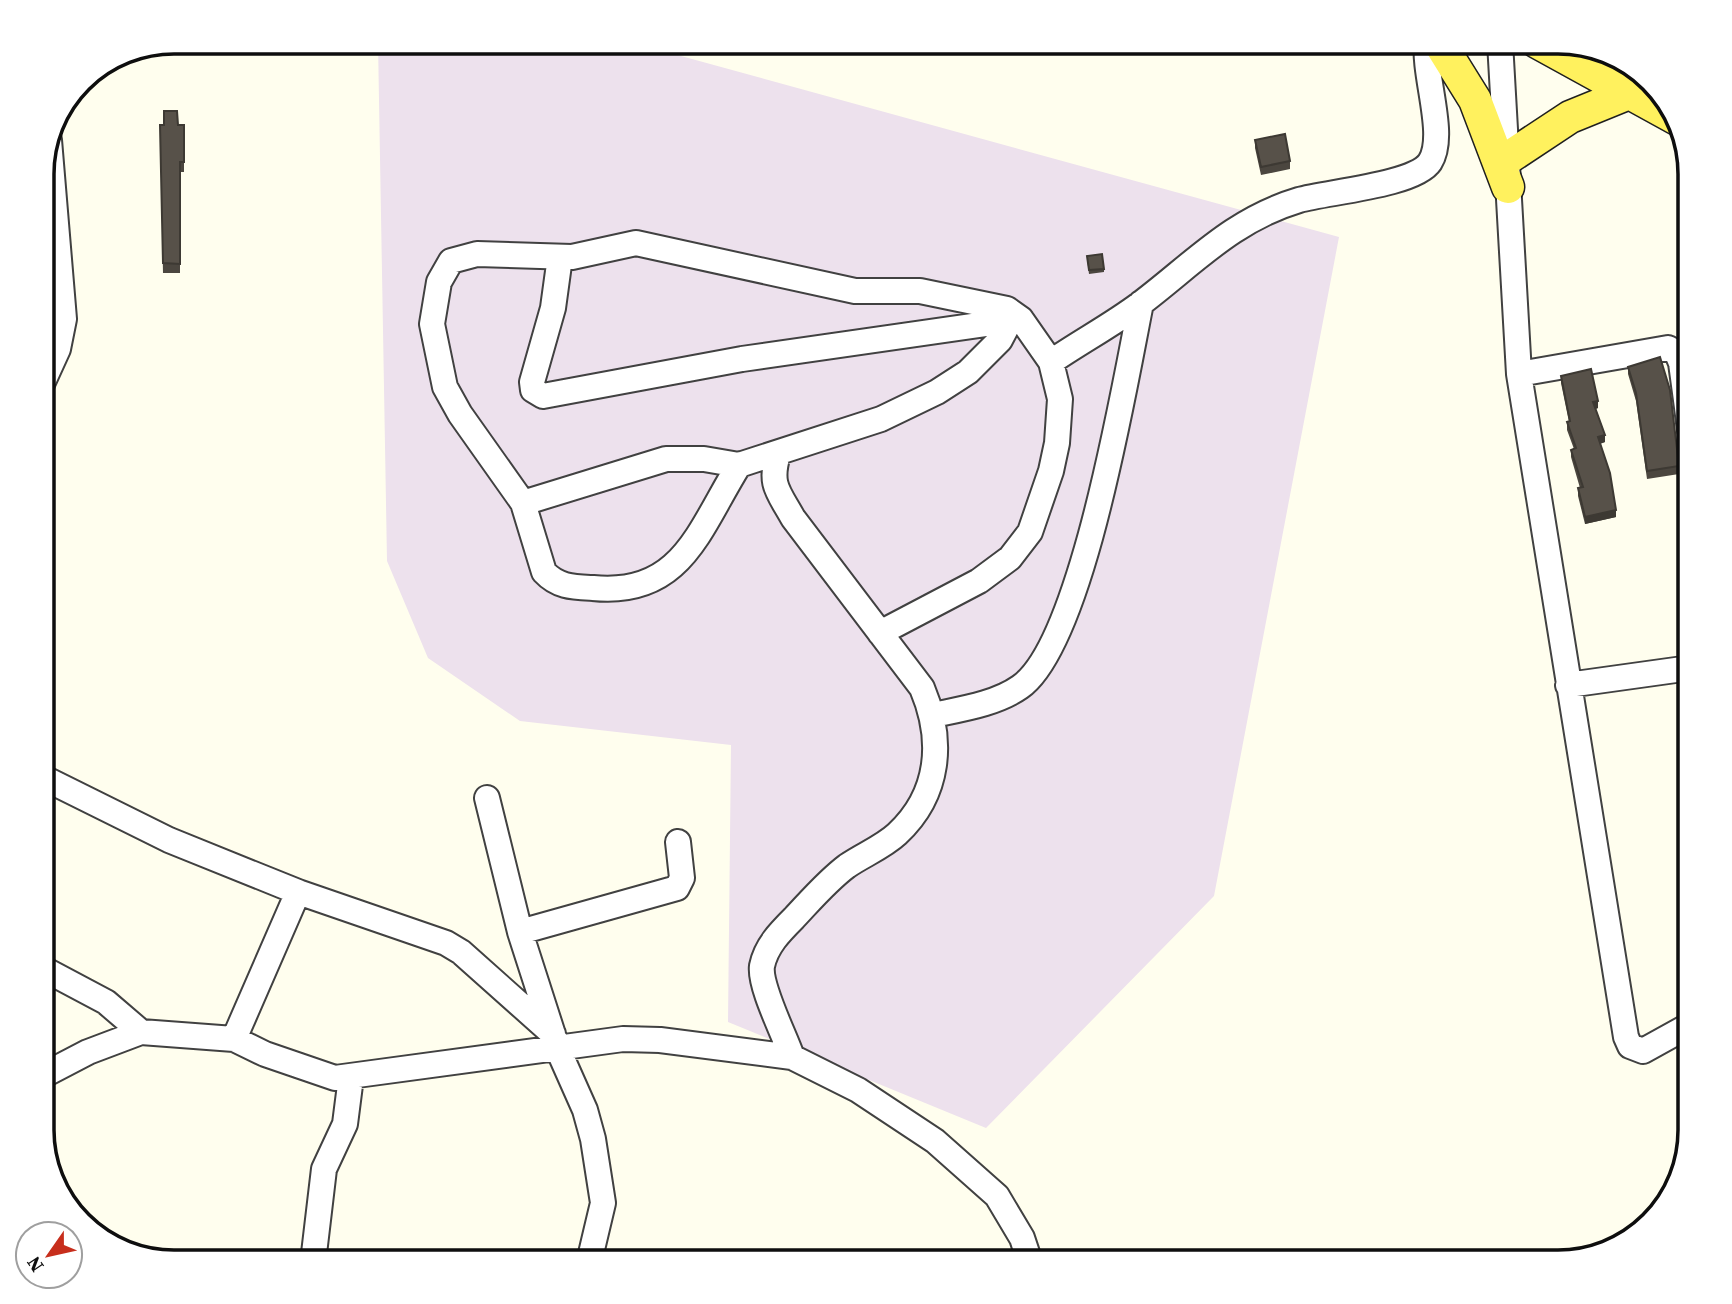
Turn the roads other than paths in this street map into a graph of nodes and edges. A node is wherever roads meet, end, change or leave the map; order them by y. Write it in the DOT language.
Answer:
graph roads {
  1 [pos="1427,54"];
  2 [pos="1446,54"];
  3 [pos="1501,54"];
  4 [pos="1559,54"];
  5 [pos="1629,93"];
  6 [pos="1657,108"];
  7 [pos="1508,172"];
  8 [pos="55,231"];
  9 [pos="560,257"];
  10 [pos="1140,303"];
  11 [pos="1016,320"];
  12 [pos="55,356"];
  13 [pos="1678,356"];
  14 [pos="1051,362"];
  15 [pos="1520,374"];
  16 [pos="778,454"];
  17 [pos="739,465"];
  18 [pos="523,503"];
  19 [pos="880,632"];
  20 [pos="1678,670"];
  21 [pos="1568,685"];
  22 [pos="933,715"];
  23 [pos="55,783"];
  24 [pos="487,798"];
  25 [pos="678,842"];
  26 [pos="299,892"];
  27 [pos="520,932"];
  28 [pos="55,975"];
  29 [pos="141,1032"];
  30 [pos="1678,1032"];
  31 [pos="234,1039"];
  32 [pos="555,1041"];
  33 [pos="792,1057"];
  34 [pos="55,1069"];
  35 [pos="351,1077"];
  36 [pos="314,1250"];
  37 [pos="592,1250"];
  38 [pos="1026,1250"];
  1 -- 10 [label="street"];
  2 -- 7 [label="main road"];
  3 -- 7 [label="street"];
  4 -- 5 [label="main road"];
  5 -- 6 [label="main road"];
  5 -- 7 [label="main road"];
  7 -- 15 [label="street"];
  8 -- 12 [label="street"];
  9 -- 11 [label="street"];
  9 -- 11 [label="street"];
  9 -- 18 [label="street"];
  10 -- 14 [label="street"];
  10 -- 22 [label="street"];
  11 -- 14 [label="street"];
  11 -- 16 [label="street"];
  13 -- 15 [label="street"];
  14 -- 19 [label="street"];
  15 -- 21 [label="street"];
  16 -- 17 [label="street"];
  16 -- 19 [label="street"];
  17 -- 18 [label="street"];
  17 -- 18 [label="street"];
  19 -- 22 [label="street"];
  20 -- 21 [label="street"];
  21 -- 30 [label="street"];
  22 -- 33 [label="street"];
  23 -- 26 [label="street"];
  24 -- 27 [label="street"];
  25 -- 27 [label="street"];
  26 -- 31 [label="street"];
  26 -- 32 [label="street"];
  27 -- 32 [label="street"];
  28 -- 29 [label="street"];
  29 -- 31 [label="street"];
  29 -- 34 [label="street"];
  31 -- 35 [label="street"];
  32 -- 33 [label="street"];
  32 -- 35 [label="street"];
  32 -- 37 [label="street"];
  33 -- 38 [label="street"];
  35 -- 36 [label="street"];
}
